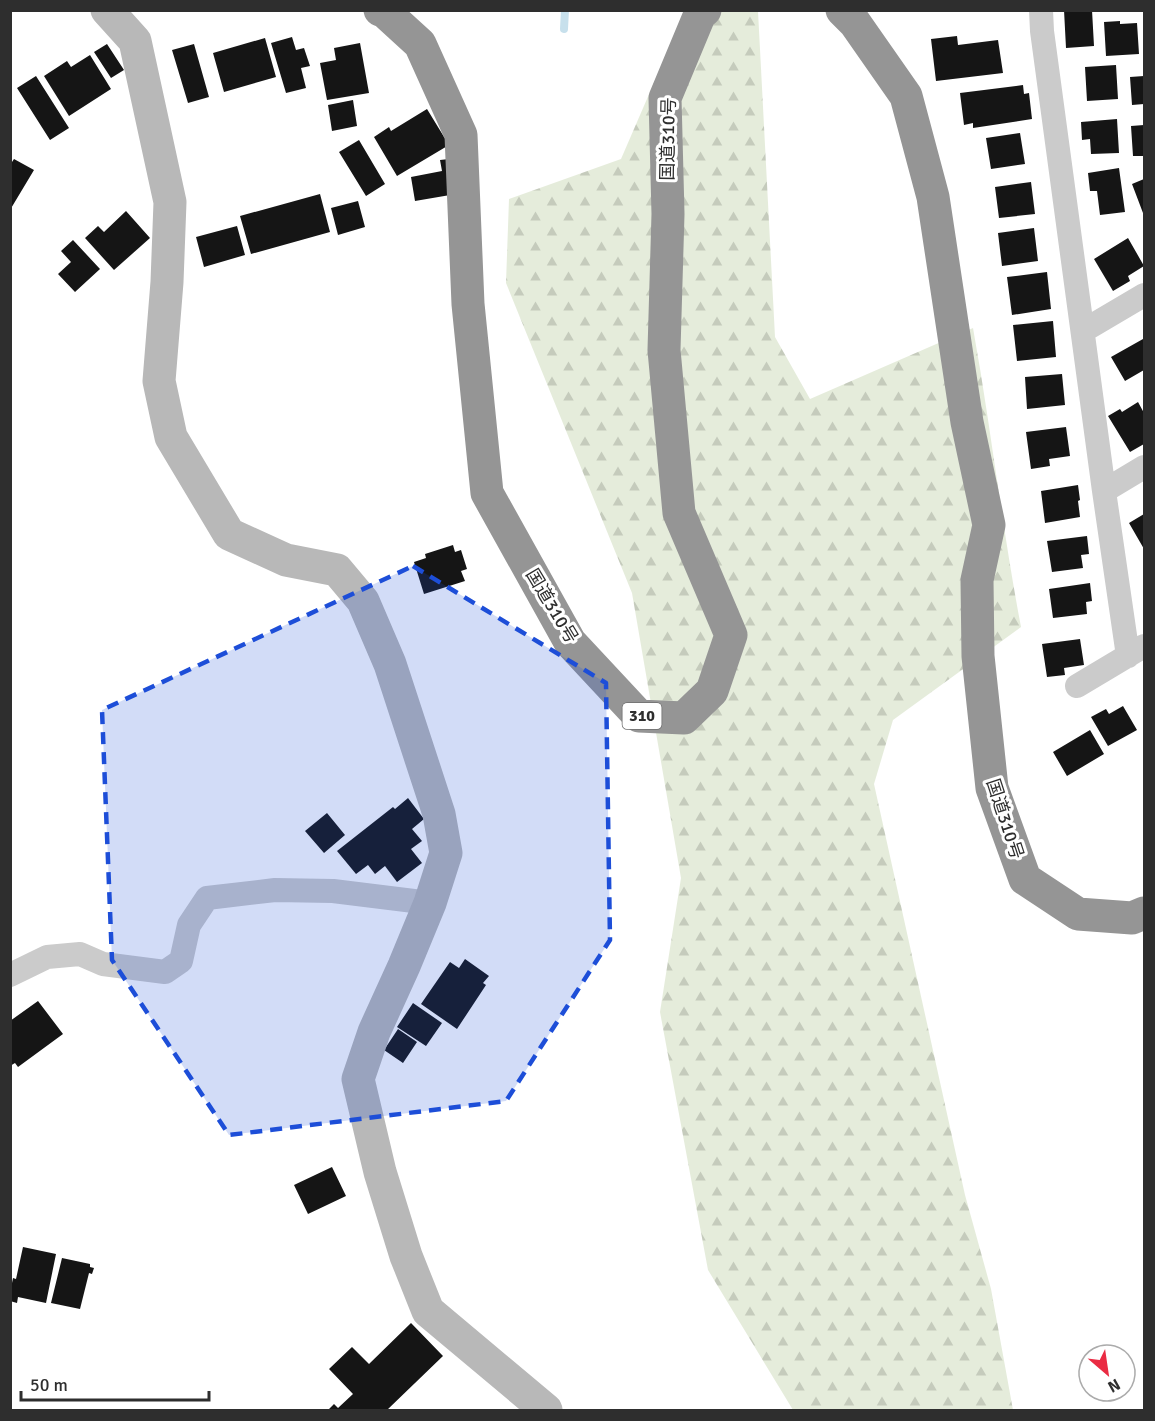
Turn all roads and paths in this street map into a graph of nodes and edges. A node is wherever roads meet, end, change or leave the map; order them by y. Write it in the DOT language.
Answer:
graph roads {
  1 [pos="107,10"];
  2 [pos="380,10"];
  3 [pos="705,10"];
  4 [pos="842,10"];
  5 [pos="1041,10"];
  6 [pos="1144,295"];
  7 [pos="1083,331"];
  8 [pos="1144,468"];
  9 [pos="1104,491"];
  10 [pos="1136,651"];
  11 [pos="1077,686"];
  12 [pos="430,903"];
  13 [pos="1144,913"];
  14 [pos="10,975"];
  15 [pos="546,1410"];
  1 -- 12 [label="street"];
  2 -- 3 [label="highway, 国道310号 / 310"];
  4 -- 13 [label="highway, 国道310号"];
  5 -- 7 [label="street"];
  6 -- 7 [label="street"];
  7 -- 9 [label="street"];
  8 -- 9 [label="street"];
  9 -- 10 [label="street"];
  10 -- 11 [label="street"];
  12 -- 14 [label="street"];
  12 -- 15 [label="street"];
}
